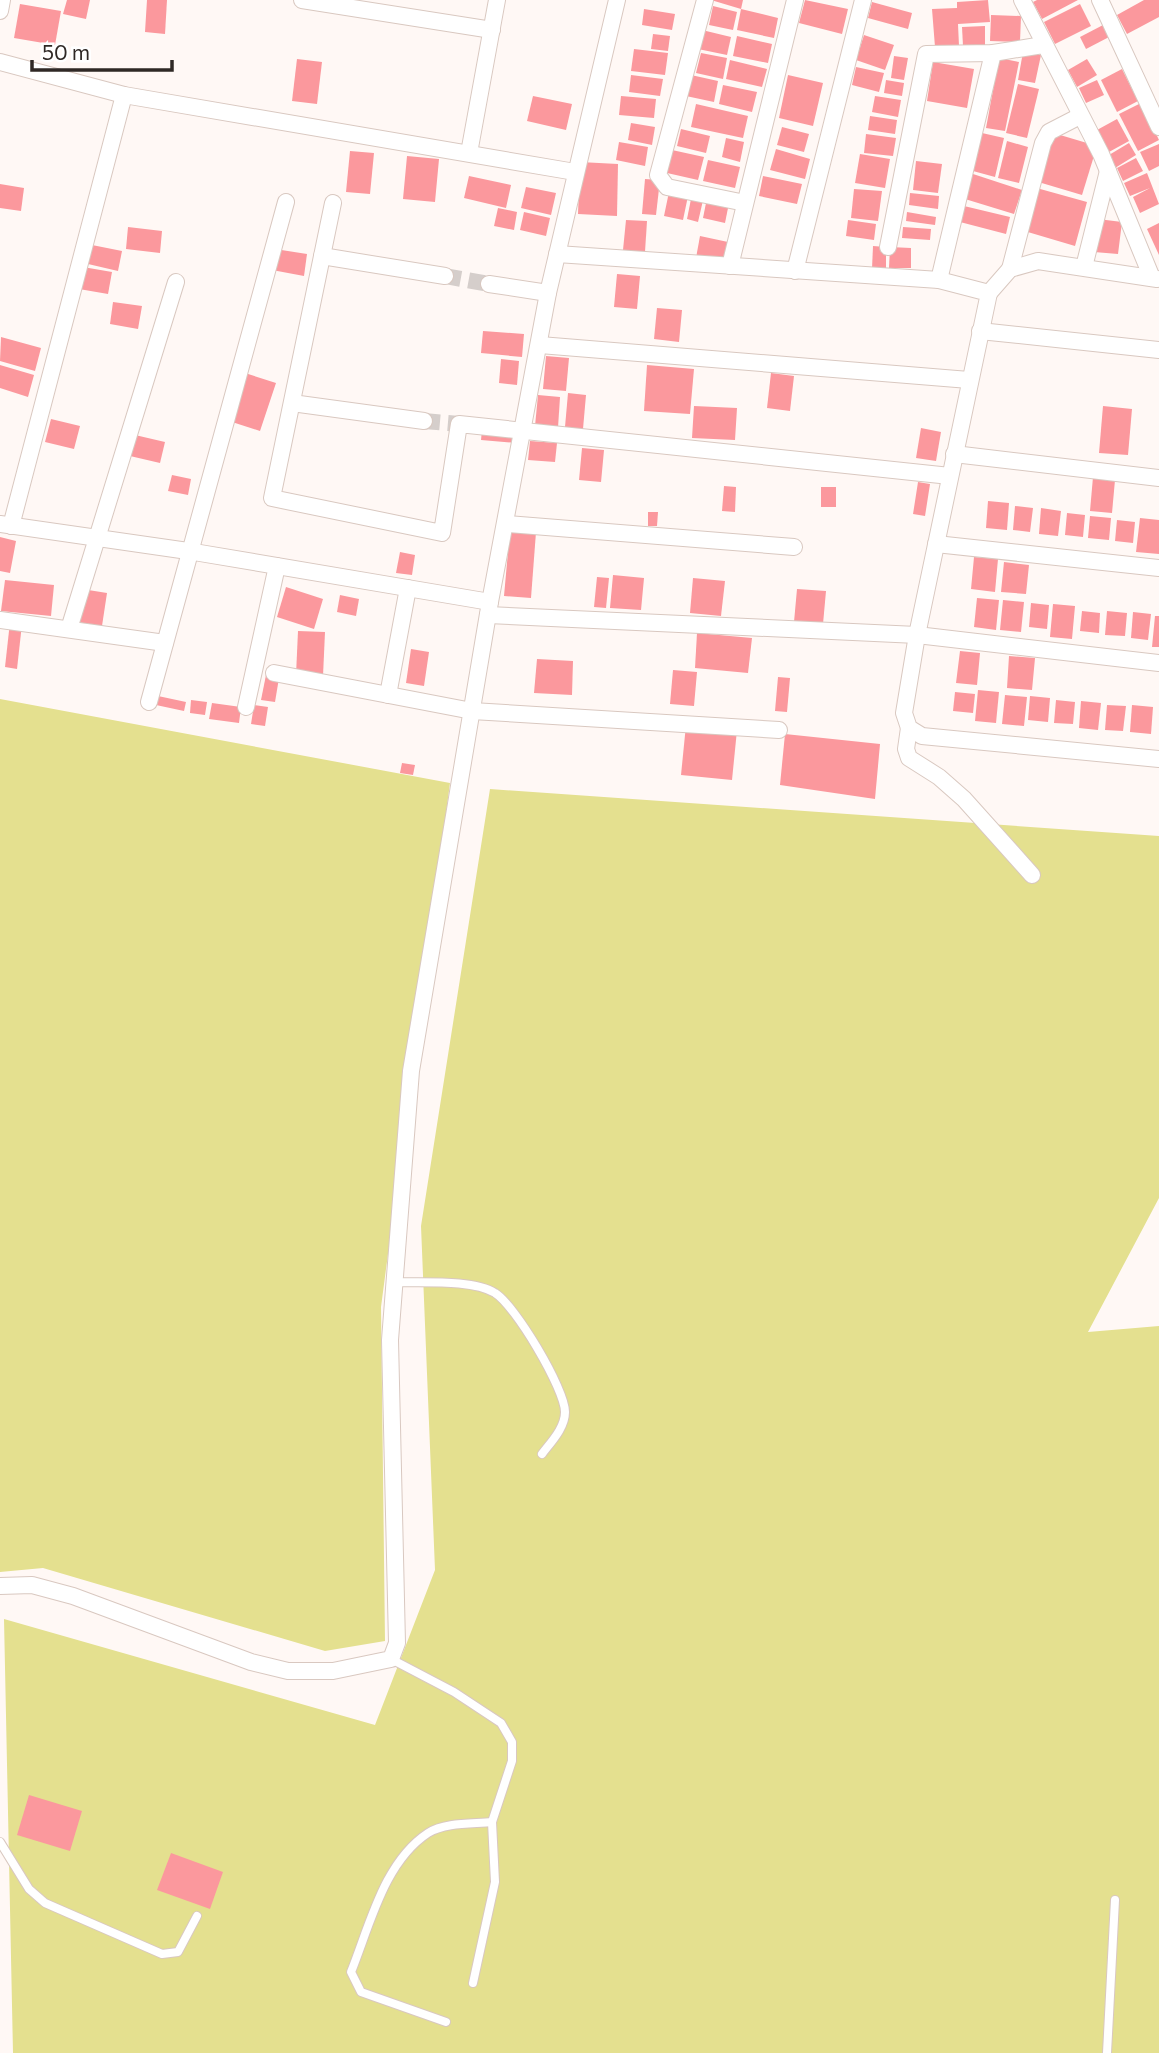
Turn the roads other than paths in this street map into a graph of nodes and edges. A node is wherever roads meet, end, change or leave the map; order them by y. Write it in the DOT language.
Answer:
graph roads {
  1 [pos="2,0"];
  2 [pos="302,0"];
  3 [pos="497,0"];
  4 [pos="617,0"];
  5 [pos="705,0"];
  6 [pos="795,0"];
  7 [pos="863,0"];
  8 [pos="1022,0"];
  9 [pos="1100,0"];
  10 [pos="0,11"];
  11 [pos="492,30"];
  12 [pos="1043,45"];
  13 [pos="993,53"];
  14 [pos="0,62"];
  15 [pos="124,95"];
  16 [pos="1080,116"];
  17 [pos="1159,127"];
  18 [pos="469,153"];
  19 [pos="1108,171"];
  20 [pos="575,172"];
  21 [pos="286,202"];
  22 [pos="333,203"];
  23 [pos="745,204"];
  24 [pos="888,247"];
  25 [pos="557,254"];
  26 [pos="322,256"];
  27 [pos="730,266"];
  28 [pos="1084,267"];
  29 [pos="1010,268"];
  30 [pos="795,271"];
  31 [pos="444,276"];
  32 [pos="1155,278"];
  33 [pos="939,280"];
  34 [pos="176,282"];
  35 [pos="489,284"];
  36 [pos="548,293"];
  37 [pos="989,293"];
  38 [pos="979,331"];
  39 [pos="540,345"];
  40 [pos="1159,350"];
  41 [pos="970,380"];
  42 [pos="292,403"];
  43 [pos="424,421"];
  44 [pos="523,431"];
  45 [pos="954,454"];
  46 [pos="950,476"];
  47 [pos="1159,478"];
  48 [pos="507,524"];
  49 [pos="6,525"];
  50 [pos="97,537"];
  51 [pos="936,544"];
  52 [pos="794,547"];
  53 [pos="188,551"];
  54 [pos="277,566"];
  55 [pos="1159,568"];
  56 [pos="408,588"];
  57 [pos="489,608"];
  58 [pos="0,620"];
  59 [pos="69,629"];
  60 [pos="917,635"];
  61 [pos="165,643"];
  62 [pos="1159,663"];
  63 [pos="274,673"];
  64 [pos="388,695"];
  65 [pos="149,702"];
  66 [pos="246,707"];
  67 [pos="472,711"];
  68 [pos="909,728"];
  69 [pos="779,730"];
  70 [pos="1159,759"];
  71 [pos="1032,875"];
  72 [pos="394,1282"];
  73 [pos="542,1454"];
  74 [pos="0,1586"];
  75 [pos="391,1659"];
  76 [pos="492,1822"];
  77 [pos="0,1842"];
  78 [pos="1115,1900"];
  79 [pos="197,1916"];
  80 [pos="473,1983"];
  81 [pos="446,2022"];
  82 [pos="1107,2053"];
  1 -- 10 [label="street"];
  2 -- 11 [label="street"];
  3 -- 11 [label="street"];
  4 -- 20 [label="street"];
  5 -- 23 [label="street"];
  6 -- 23 [label="street"];
  7 -- 30 [label="street"];
  8 -- 12 [label="street"];
  9 -- 17 [label="street"];
  11 -- 18 [label="street"];
  12 -- 13 [label="street"];
  12 -- 16 [label="street"];
  13 -- 24 [label="street"];
  13 -- 33 [label="street"];
  14 -- 15 [label="street"];
  15 -- 18 [label="street"];
  15 -- 49 [label="street"];
  16 -- 19 [label="street"];
  16 -- 29 [label="street"];
  18 -- 20 [label="street"];
  19 -- 28 [label="street"];
  19 -- 32 [label="street"];
  20 -- 25 [label="street"];
  21 -- 53 [label="street"];
  22 -- 26 [label="street"];
  23 -- 27 [label="street"];
  25 -- 27 [label="street"];
  25 -- 36 [label="street"];
  26 -- 31 [label="street"];
  26 -- 42 [label="street"];
  27 -- 30 [label="street"];
  28 -- 29 [label="street"];
  28 -- 32 [label="street"];
  29 -- 37 [label="street"];
  30 -- 33 [label="street"];
  33 -- 37 [label="street"];
  34 -- 50 [label="street"];
  35 -- 36 [label="street"];
  36 -- 39 [label="street"];
  37 -- 38 [label="street"];
  38 -- 40 [label="street"];
  38 -- 41 [label="street"];
  39 -- 41 [label="street"];
  39 -- 44 [label="street"];
  41 -- 45 [label="street"];
  42 -- 43 [label="street"];
  42 -- 44 [label="street"];
  44 -- 46 [label="street"];
  44 -- 48 [label="street"];
  45 -- 46 [label="street"];
  45 -- 47 [label="street"];
  46 -- 51 [label="street"];
  48 -- 52 [label="street"];
  48 -- 57 [label="street"];
  49 -- 50 [label="street"];
  50 -- 53 [label="street"];
  50 -- 59 [label="street"];
  51 -- 55 [label="street"];
  51 -- 60 [label="street"];
  53 -- 54 [label="street"];
  53 -- 61 [label="street"];
  54 -- 56 [label="street"];
  54 -- 66 [label="street"];
  56 -- 57 [label="street"];
  56 -- 64 [label="street"];
  57 -- 60 [label="street"];
  57 -- 67 [label="street"];
  58 -- 59 [label="street"];
  59 -- 61 [label="street"];
  60 -- 62 [label="street"];
  60 -- 68 [label="street"];
  61 -- 65 [label="street"];
  63 -- 64 [label="street"];
  64 -- 67 [label="street"];
  67 -- 69 [label="street"];
  67 -- 72 [label="street"];
  68 -- 70 [label="street"];
  68 -- 71 [label="street"];
  72 -- 73 [label="lane"];
  72 -- 75 [label="street"];
  74 -- 75 [label="street"];
  75 -- 76 [label="lane"];
  76 -- 80 [label="lane"];
  76 -- 81 [label="lane"];
  77 -- 79 [label="lane"];
  78 -- 82 [label="lane"];
}
